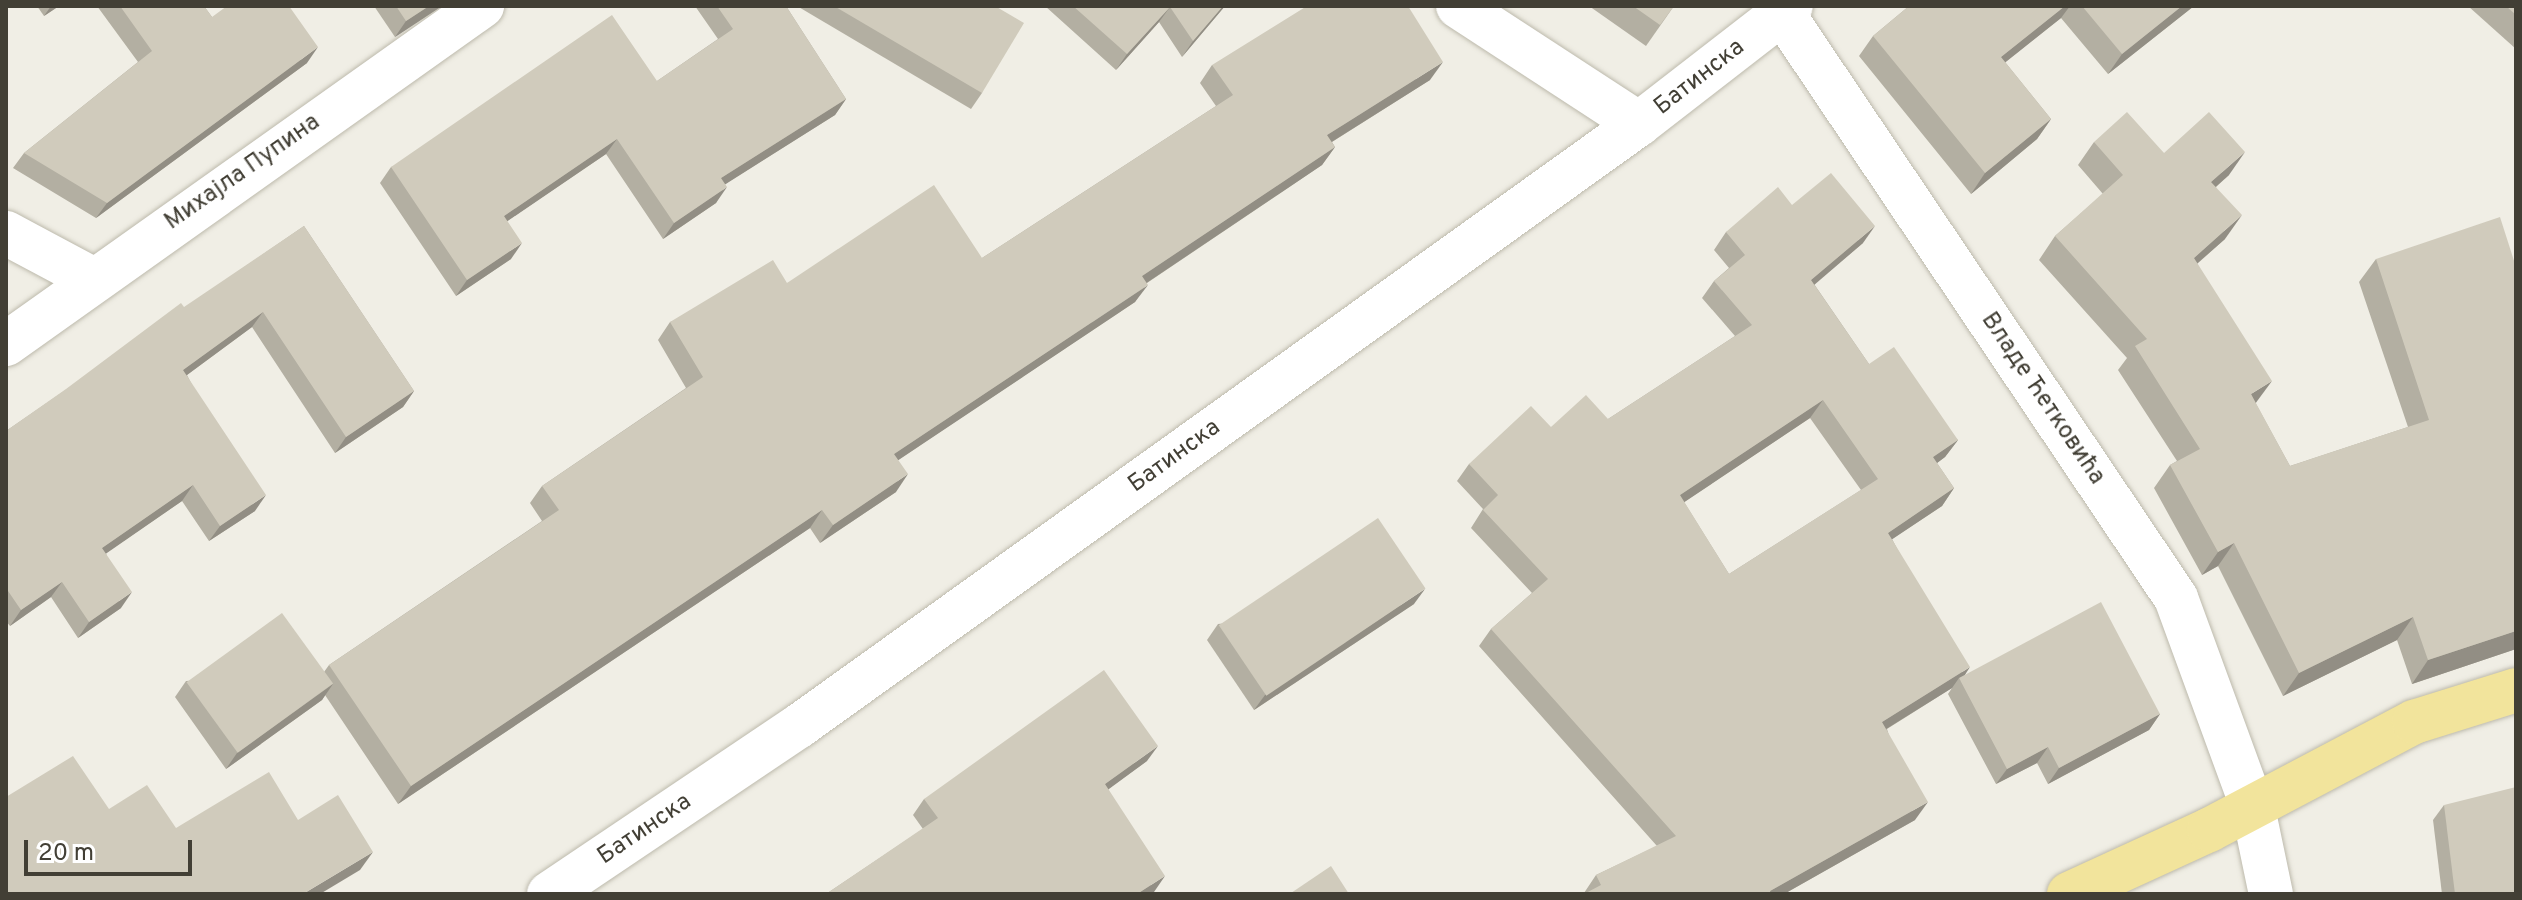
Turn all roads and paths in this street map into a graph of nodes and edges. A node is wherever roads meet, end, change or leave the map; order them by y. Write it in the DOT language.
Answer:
graph roads {
  1 [pos="482,6"];
  2 [pos="1458,6"];
  3 [pos="1787,10"];
  4 [pos="1639,124"];
  5 [pos="6,233"];
  6 [pos="92,279"];
  7 [pos="6,344"];
  8 [pos="2516,690"];
  9 [pos="2253,808"];
  10 [pos="549,894"];
  11 [pos="2069,894"];
  12 [pos="2271,894"];
  1 -- 6 [label="street, Михајла Пупина"];
  2 -- 4 [label="street"];
  3 -- 4 [label="street, Батинска"];
  3 -- 9 [label="street, Владе Ћетковића"];
  4 -- 10 [label="street, Батинска"];
  5 -- 6 [label="street"];
  6 -- 7 [label="street, Михајла Пупина"];
  8 -- 9 [label="main road"];
  9 -- 11 [label="main road"];
  9 -- 12 [label="street, Владе Ћетковића"];
}
